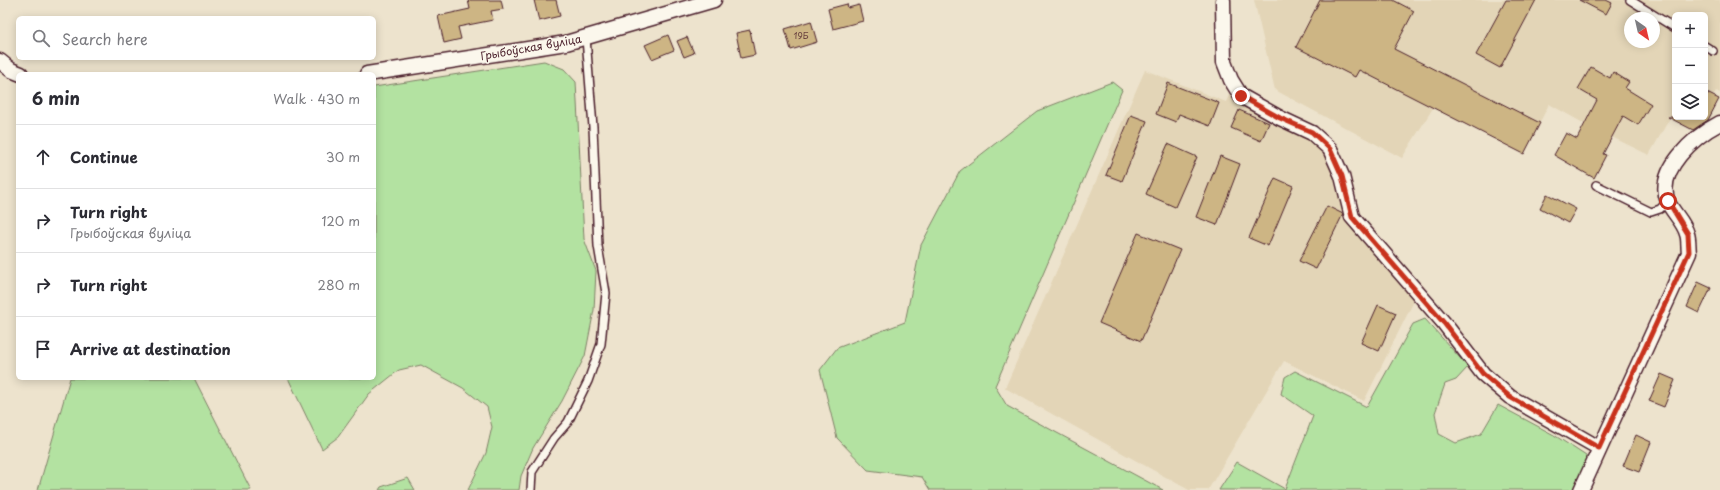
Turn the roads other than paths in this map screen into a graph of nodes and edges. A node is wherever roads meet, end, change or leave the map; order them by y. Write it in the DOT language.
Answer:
graph roads {
  1 [pos="714,0"];
  2 [pos="1223,0"];
  3 [pos="1630,0"];
  4 [pos="1672,26"];
  5 [pos="586,38"];
  6 [pos="1708,48"];
  7 [pos="1713,51"];
  8 [pos="0,61"];
  9 [pos="16,72"];
  10 [pos="376,73"];
  11 [pos="1720,123"];
  12 [pos="1596,185"];
  13 [pos="1668,201"];
  14 [pos="1599,448"];
  15 [pos="531,490"];
  16 [pos="1581,490"];
  1 -- 5 [label="street, Грыбоўская вуліца"];
  2 -- 14 [label="street"];
  3 -- 4 [label="lane"];
  5 -- 10 [label="street, Грыбоўская вуліца"];
  5 -- 15 [label="lane"];
  6 -- 7 [label="lane"];
  8 -- 9 [label="street"];
  11 -- 13 [label="street"];
  12 -- 13 [label="lane"];
  13 -- 14 [label="street"];
  14 -- 16 [label="street"];
}
